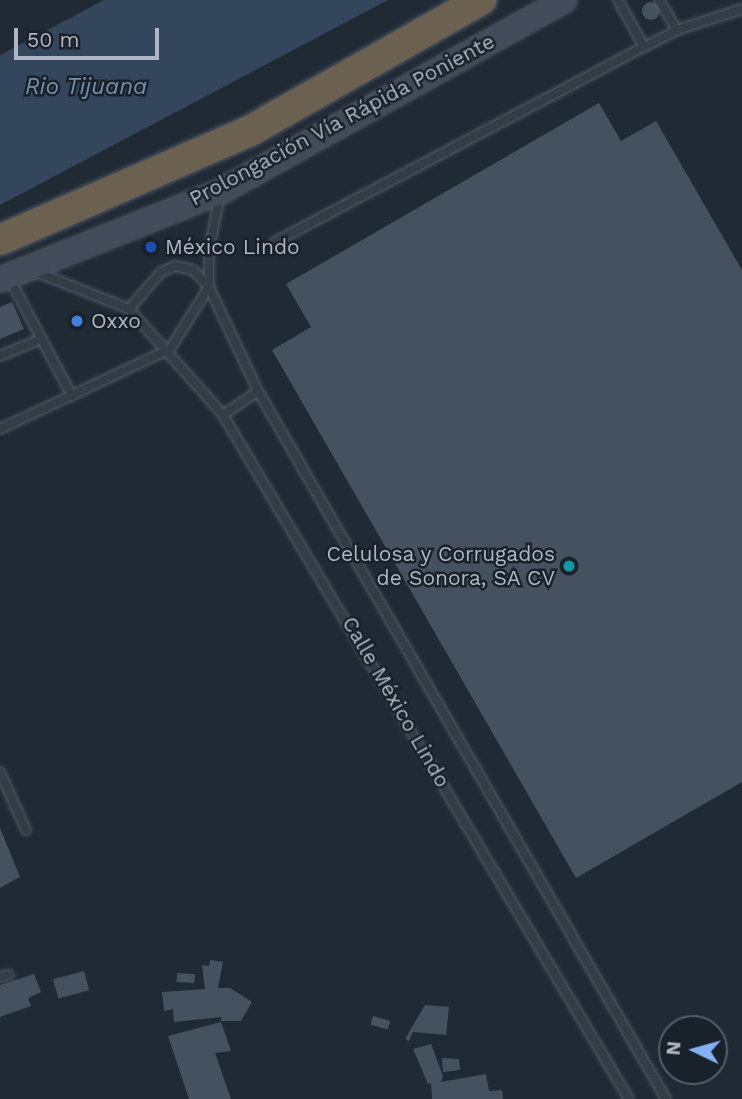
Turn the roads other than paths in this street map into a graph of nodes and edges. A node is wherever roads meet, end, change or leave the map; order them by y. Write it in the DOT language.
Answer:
graph roads {
  1 [pos="481,0"];
  2 [pos="564,0"];
  3 [pos="618,0"];
  4 [pos="659,0"];
  5 [pos="742,9"];
  6 [pos="677,30"];
  7 [pos="644,47"];
  8 [pos="222,190"];
  9 [pos="0,240"];
  10 [pos="275,242"];
  11 [pos="12,275"];
  12 [pos="209,287"];
  13 [pos="129,309"];
  14 [pos="41,339"];
  15 [pos="170,349"];
  16 [pos="0,356"];
  17 [pos="258,391"];
  18 [pos="72,396"];
  19 [pos="223,415"];
  20 [pos="1,425"];
  21 [pos="0,772"];
  22 [pos="26,830"];
  23 [pos="629,1099"];
  24 [pos="666,1099"];
  1 -- 9 [label="highway"];
  2 -- 8 [label="main road, Prolongación Vía Rápida Poniente"];
  3 -- 7 [label="lane"];
  4 -- 6 [label="lane"];
  5 -- 6 [label="lane"];
  6 -- 7 [label="lane"];
  7 -- 10 [label="lane"];
  8 -- 11 [label="main road, Prolongación Vía Rápida Poniente"];
  8 -- 12 [label="lane, Calle México Lindo"];
  11 -- 13 [label="lane, Calle México Lindo"];
  11 -- 14 [label="lane"];
  12 -- 13 [label="lane"];
  12 -- 15 [label="lane"];
  12 -- 17 [label="lane, Calle México Lindo"];
  13 -- 15 [label="lane, Calle México Lindo"];
  14 -- 16 [label="lane"];
  14 -- 18 [label="lane"];
  15 -- 18 [label="lane"];
  15 -- 19 [label="lane, Calle México Lindo"];
  17 -- 19 [label="lane"];
  17 -- 24 [label="lane, Calle México Lindo"];
  18 -- 20 [label="lane"];
  19 -- 23 [label="lane, Calle México Lindo"];
  21 -- 22 [label="lane"];
}
